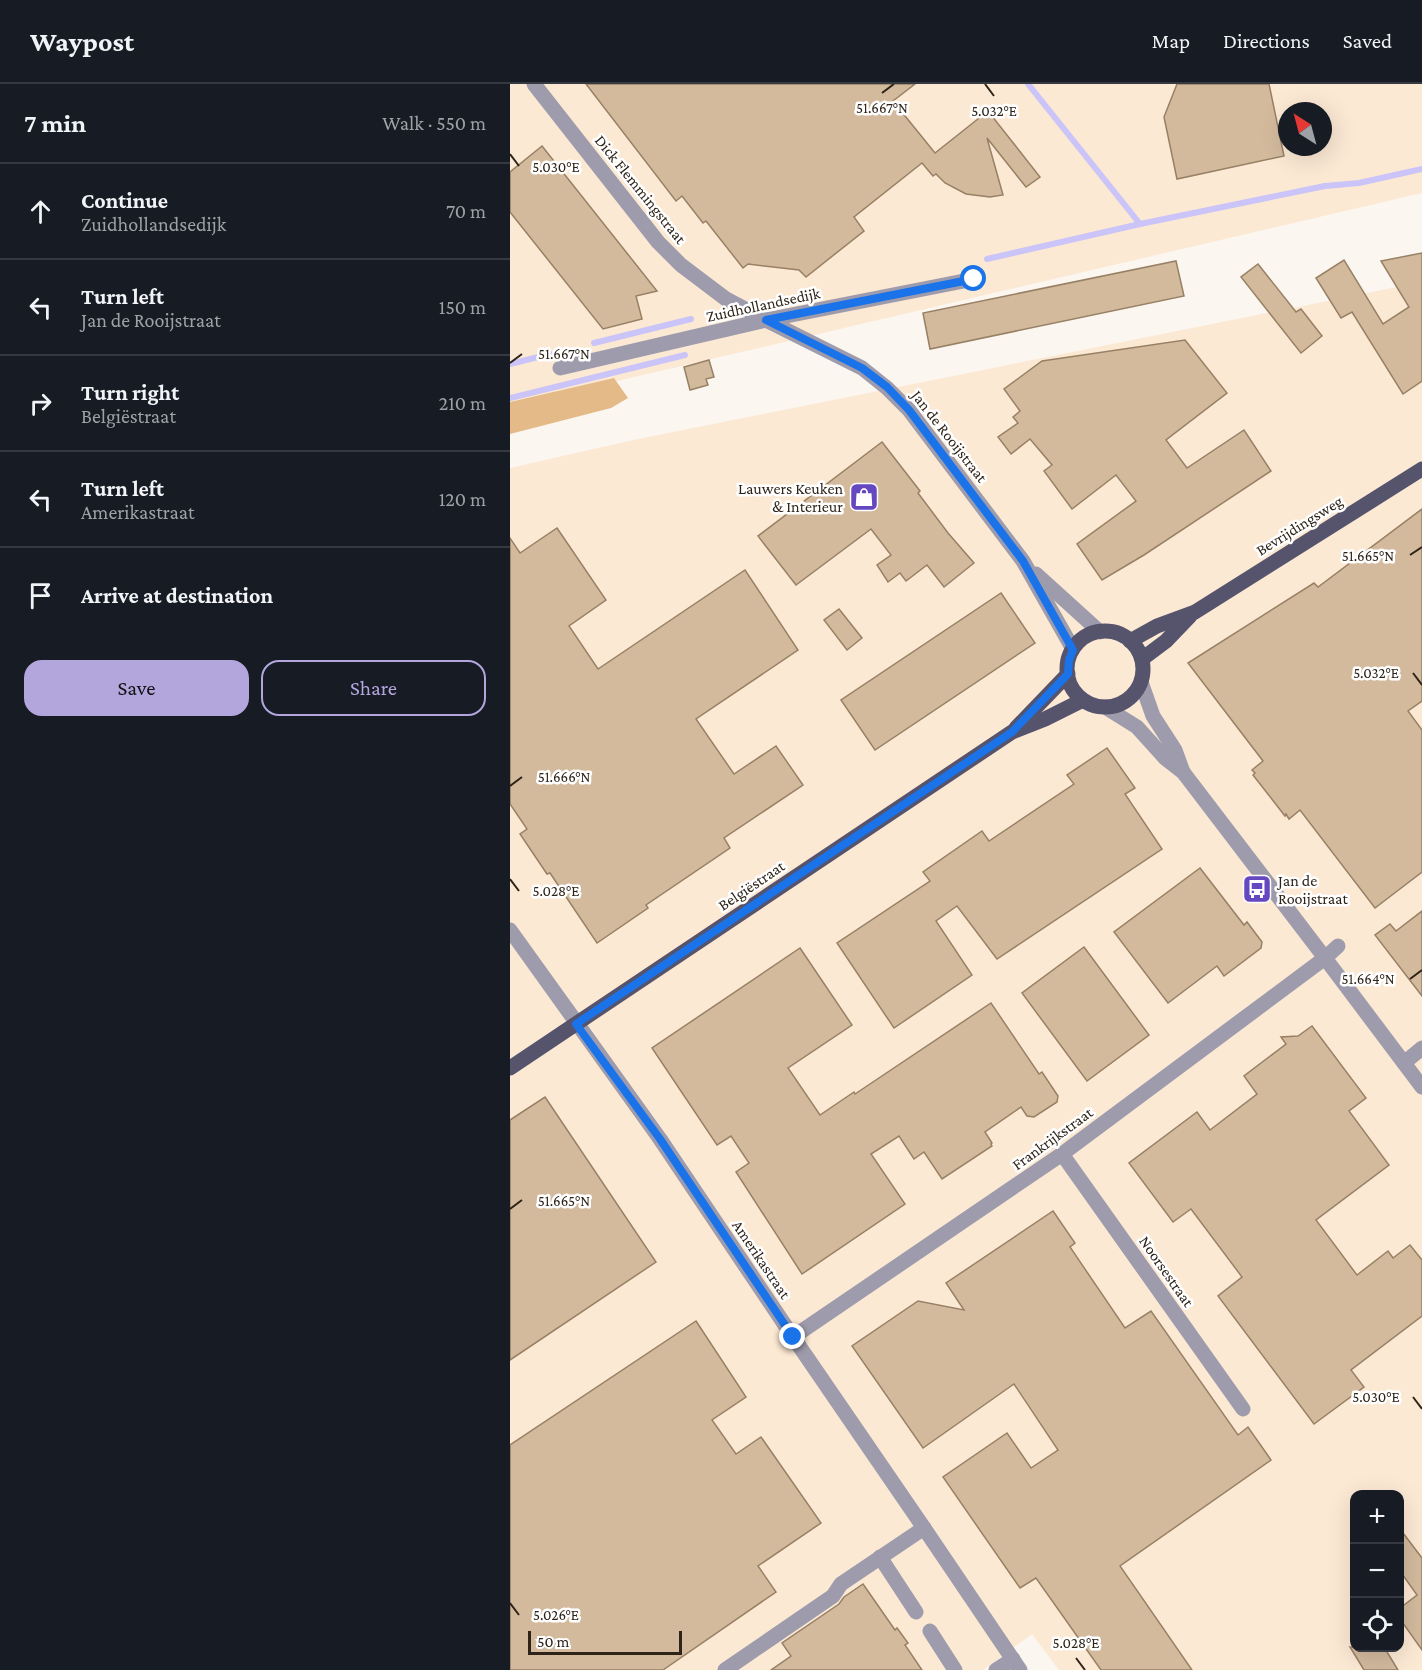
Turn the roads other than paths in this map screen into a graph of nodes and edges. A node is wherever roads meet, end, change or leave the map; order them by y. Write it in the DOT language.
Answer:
graph roads {
  1 [pos="534,84"];
  2 [pos="974,279"];
  3 [pos="766,320"];
  4 [pos="560,368"];
  5 [pos="1422,469"];
  6 [pos="1023,561"];
  7 [pos="1195,612"];
  8 [pos="1100,632"];
  9 [pos="1130,641"];
  10 [pos="1073,650"];
  11 [pos="1142,659"];
  12 [pos="1068,674"];
  13 [pos="1141,682"];
  14 [pos="1083,700"];
  15 [pos="1105,707"];
  16 [pos="1012,732"];
  17 [pos="1183,772"];
  18 [pos="510,930"];
  19 [pos="1338,946"];
  20 [pos="1325,958"];
  21 [pos="576,1024"];
  22 [pos="1422,1048"];
  23 [pos="1404,1063"];
  24 [pos="510,1068"];
  25 [pos="1422,1087"];
  26 [pos="1062,1154"];
  27 [pos="793,1337"];
  28 [pos="1243,1409"];
  29 [pos="924,1528"];
  30 [pos="880,1557"];
  31 [pos="916,1612"];
  32 [pos="930,1631"];
  33 [pos="1017,1664"];
  34 [pos="725,1670"];
  35 [pos="955,1670"];
  36 [pos="996,1670"];
  1 -- 3 [label="street, Dick Flemmingstraat"];
  2 -- 3 [label="street, Zuidhollandsedijk"];
  3 -- 4 [label="street, Zuidhollandsedijk"];
  3 -- 6 [label="street, Jan de Rooijstraat"];
  5 -- 7 [label="main road, Bevrijdingsweg"];
  6 -- 8 [label="street, Jan de Rooijstraat"];
  6 -- 10 [label="street, Jan de Rooijstraat"];
  7 -- 9 [label="main road, Bevrijdingsweg"];
  7 -- 11 [label="main road, Bevrijdingsweg"];
  8 -- 9 [label="main road"];
  8 -- 10 [label="main road"];
  9 -- 11 [label="main road"];
  10 -- 12 [label="main road"];
  11 -- 13 [label="main road"];
  12 -- 14 [label="main road"];
  12 -- 16 [label="main road, Belgiëstraat"];
  13 -- 15 [label="main road"];
  13 -- 17 [label="street"];
  14 -- 15 [label="main road"];
  14 -- 16 [label="main road, Belgiëstraat"];
  15 -- 17 [label="street"];
  16 -- 21 [label="main road, Belgiëstraat"];
  17 -- 20 [label="street"];
  18 -- 21 [label="street, Amerikastraat"];
  19 -- 20 [label="street, Frankrijkstraat"];
  20 -- 23 [label="street"];
  20 -- 26 [label="street, Frankrijkstraat"];
  21 -- 24 [label="main road, Belgiëstraat"];
  21 -- 27 [label="street, Amerikastraat"];
  22 -- 23 [label="street"];
  23 -- 25 [label="street"];
  26 -- 27 [label="street, Frankrijkstraat"];
  26 -- 28 [label="street, Noorsestraat"];
  27 -- 29 [label="street, Amerikastraat"];
  29 -- 30 [label="street"];
  29 -- 33 [label="street, Amerikastraat"];
  30 -- 31 [label="street"];
  30 -- 34 [label="street"];
  32 -- 35 [label="street"];
  33 -- 36 [label="street"];
}
